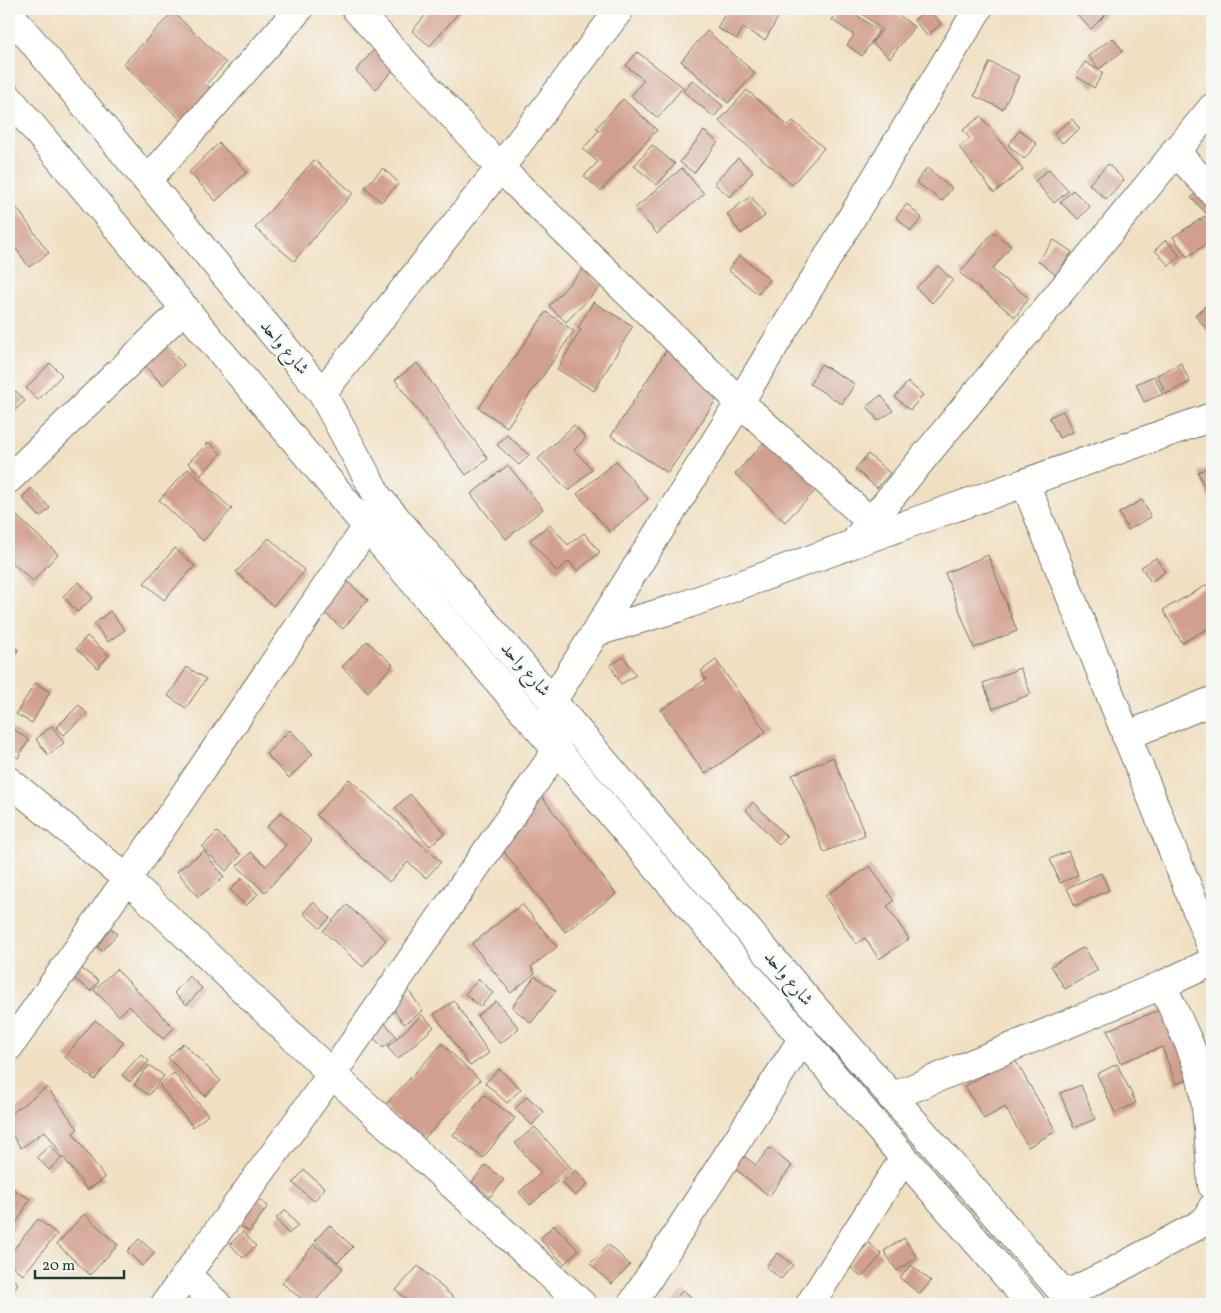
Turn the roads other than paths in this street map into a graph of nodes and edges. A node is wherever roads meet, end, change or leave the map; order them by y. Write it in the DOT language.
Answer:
graph roads {
  1 [pos="299,9"];
  2 [pos="356,9"];
  3 [pos="620,9"];
  4 [pos="978,9"];
  5 [pos="9,13"];
  6 [pos="9,98"];
  7 [pos="1212,108"];
  8 [pos="1175,151"];
  9 [pos="500,168"];
  10 [pos="147,181"];
  11 [pos="1212,190"];
  12 [pos="185,308"];
  13 [pos="322,393"];
  14 [pos="740,402"];
  15 [pos="1212,417"];
  16 [pos="9,479"];
  17 [pos="1025,483"];
  18 [pos="870,521"];
  19 [pos="367,527"];
  20 [pos="853,543"];
  21 [pos="596,632"];
  22 [pos="553,700"];
  23 [pos="1212,701"];
  24 [pos="1126,736"];
  25 [pos="557,750"];
  26 [pos="9,781"];
  27 [pos="127,879"];
  28 [pos="1212,948"];
  29 [pos="1212,962"];
  30 [pos="1162,985"];
  31 [pos="803,1038"];
  32 [pos="9,1047"];
  33 [pos="332,1074"];
  34 [pos="891,1096"];
  35 [pos="904,1158"];
  36 [pos="1212,1185"];
  37 [pos="1212,1208"];
  38 [pos="186,1275"];
  39 [pos="1069,1300"];
  40 [pos="165,1304"];
  41 [pos="217,1304"];
  42 [pos="582,1304"];
  43 [pos="632,1304"];
  44 [pos="810,1304"];
  45 [pos="1030,1304"];
  1 -- 10 [label="street"];
  2 -- 9 [label="street"];
  3 -- 9 [label="street"];
  4 -- 14 [label="street"];
  5 -- 10 [label="street, شارع واحد"];
  6 -- 12 [label="street, شارع واحد"];
  7 -- 8 [label="street"];
  8 -- 11 [label="street"];
  8 -- 18 [label="street"];
  9 -- 13 [label="street"];
  9 -- 14 [label="street"];
  10 -- 13 [label="street, شارع واحد"];
  12 -- 16 [label="street"];
  12 -- 19 [label="street, شارع واحد"];
  13 -- 22 [label="street, شارع واحد"];
  14 -- 18 [label="street"];
  14 -- 21 [label="street"];
  15 -- 17 [label="street"];
  17 -- 20 [label="street"];
  17 -- 24 [label="street"];
  18 -- 20 [label="street"];
  19 -- 25 [label="street, شارع واحد"];
  19 -- 27 [label="street"];
  20 -- 21 [label="street"];
  21 -- 22 [label="street"];
  22 -- 25 [label="street"];
  22 -- 34 [label="street, شارع واحد"];
  23 -- 24 [label="street"];
  24 -- 28 [label="street"];
  25 -- 31 [label="street, شارع واحد"];
  25 -- 33 [label="street"];
  26 -- 27 [label="street"];
  27 -- 32 [label="street"];
  27 -- 33 [label="street"];
  29 -- 30 [label="street"];
  30 -- 34 [label="street"];
  30 -- 36 [label="street"];
  31 -- 35 [label="street, شارع واحد"];
  31 -- 43 [label="street"];
  33 -- 38 [label="street"];
  33 -- 42 [label="street"];
  34 -- 39 [label="street, شارع واحد"];
  35 -- 44 [label="street"];
  35 -- 45 [label="street, شارع واحد"];
  37 -- 39 [label="street"];
  38 -- 40 [label="street"];
  38 -- 41 [label="street"];
}
